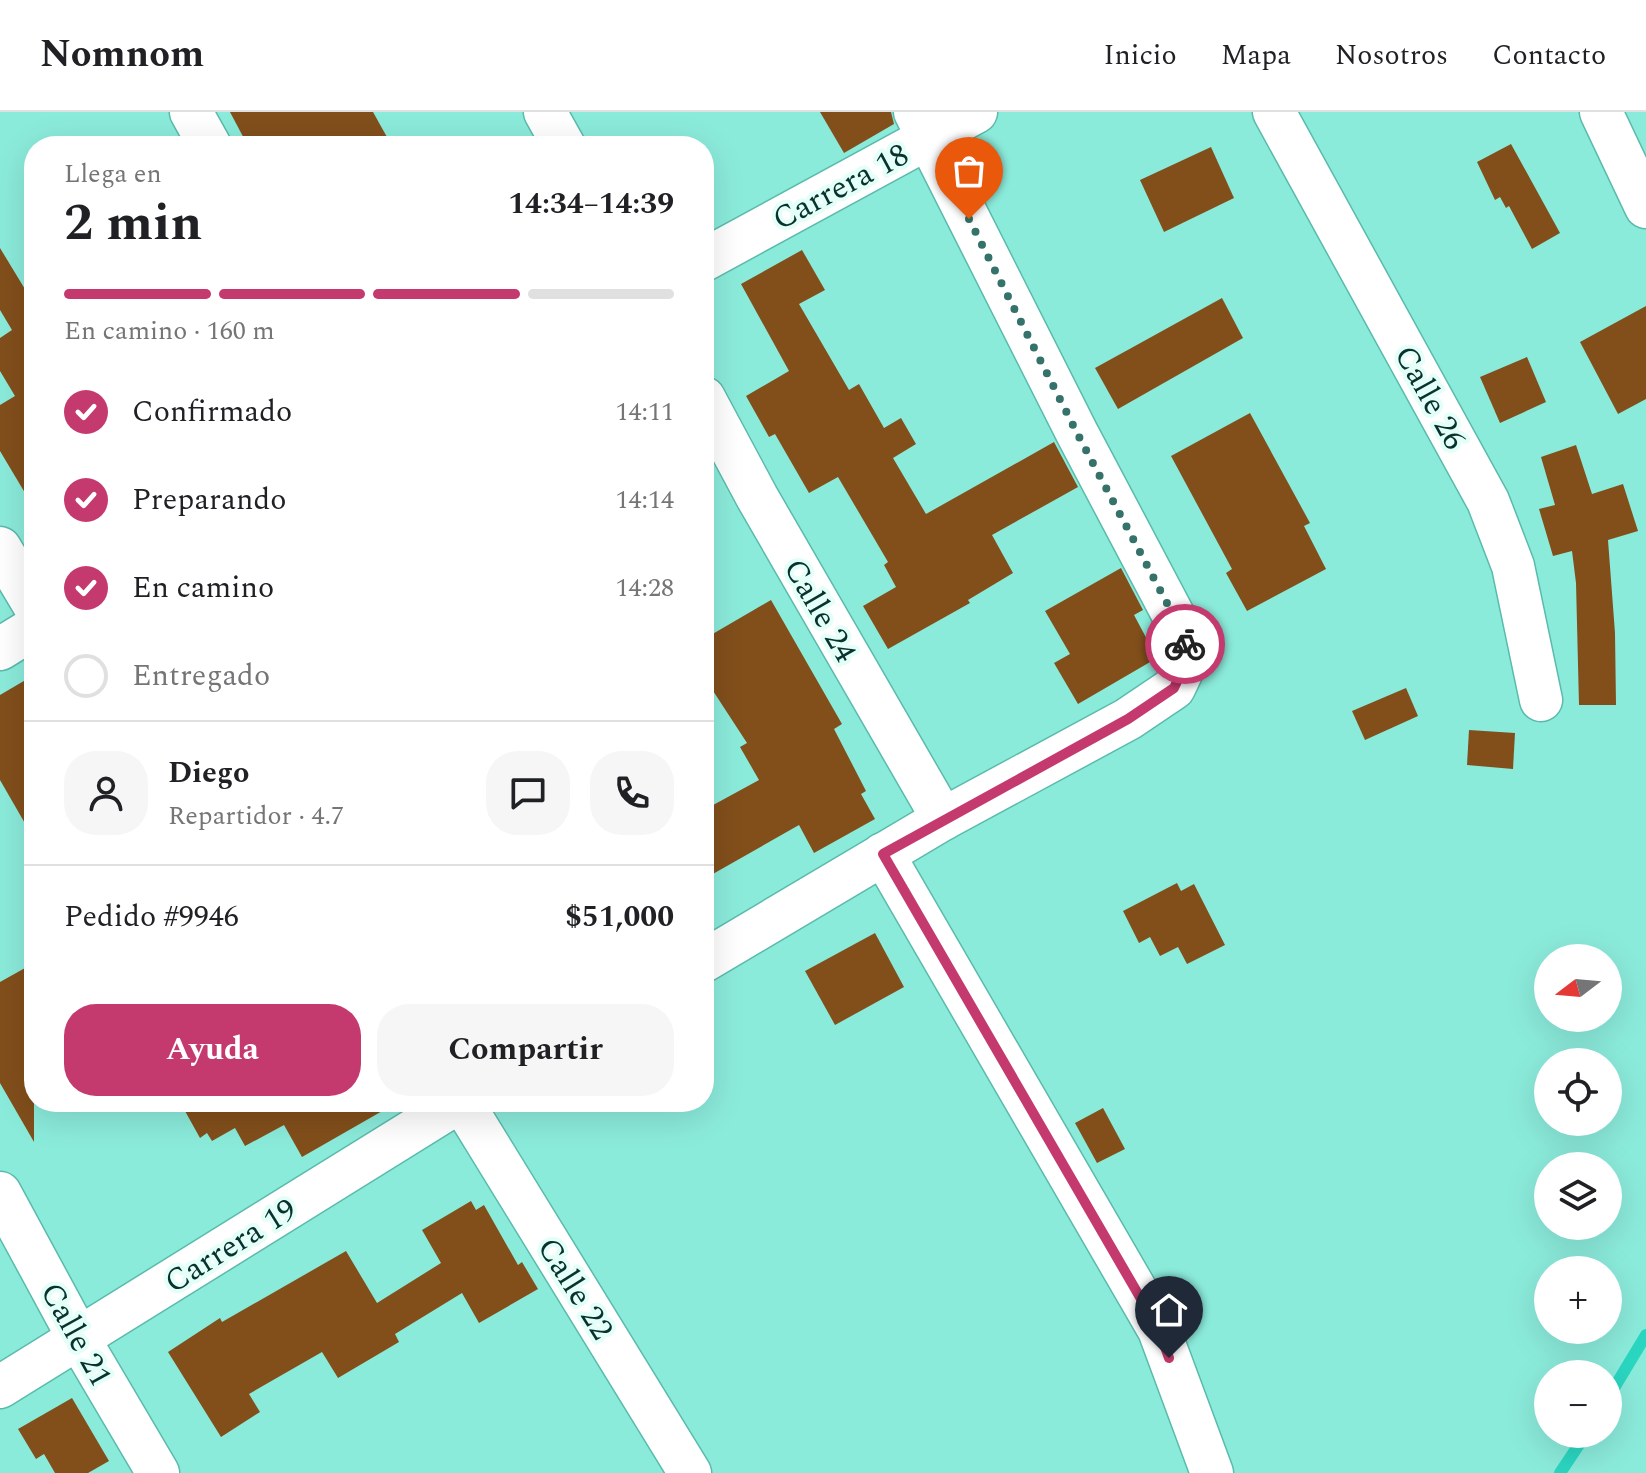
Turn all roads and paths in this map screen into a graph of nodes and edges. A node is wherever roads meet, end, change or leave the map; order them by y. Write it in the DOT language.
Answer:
graph roads {
  1 [pos="191,112"];
  2 [pos="545,112"];
  3 [pos="976,112"];
  4 [pos="1274,112"];
  5 [pos="1601,112"];
  6 [pos="922,125"];
  7 [pos="204,136"];
  8 [pos="558,136"];
  9 [pos="1646,207"];
  10 [pos="714,254"];
  11 [pos="714,417"];
  12 [pos="0,548"];
  13 [pos="24,588"];
  14 [pos="24,634"];
  15 [pos="0,649"];
  16 [pos="1541,700"];
  17 [pos="943,819"];
  18 [pos="883,854"];
  19 [pos="714,955"];
  20 [pos="444,1112"];
  21 [pos="466,1112"];
  22 [pos="0,1193"];
  23 [pos="79,1339"];
  24 [pos="0,1387"];
  25 [pos="158,1473"];
  26 [pos="690,1473"];
  27 [pos="1212,1473"];
  1 -- 7 [label="street"];
  2 -- 8 [label="street"];
  3 -- 6 [label="street, Carrera 18"];
  4 -- 16 [label="street, Calle 26"];
  5 -- 9 [label="street"];
  6 -- 10 [label="street, Carrera 18"];
  6 -- 17 [label="street"];
  11 -- 17 [label="street, Calle 24"];
  12 -- 13 [label="street"];
  14 -- 15 [label="street"];
  17 -- 18 [label="street"];
  18 -- 19 [label="street"];
  18 -- 27 [label="street"];
  20 -- 23 [label="street, Carrera 19"];
  21 -- 26 [label="street, Calle 22"];
  22 -- 23 [label="street, Calle 21"];
  23 -- 24 [label="street, Carrera 19"];
  23 -- 25 [label="street, Calle 21"];
}
